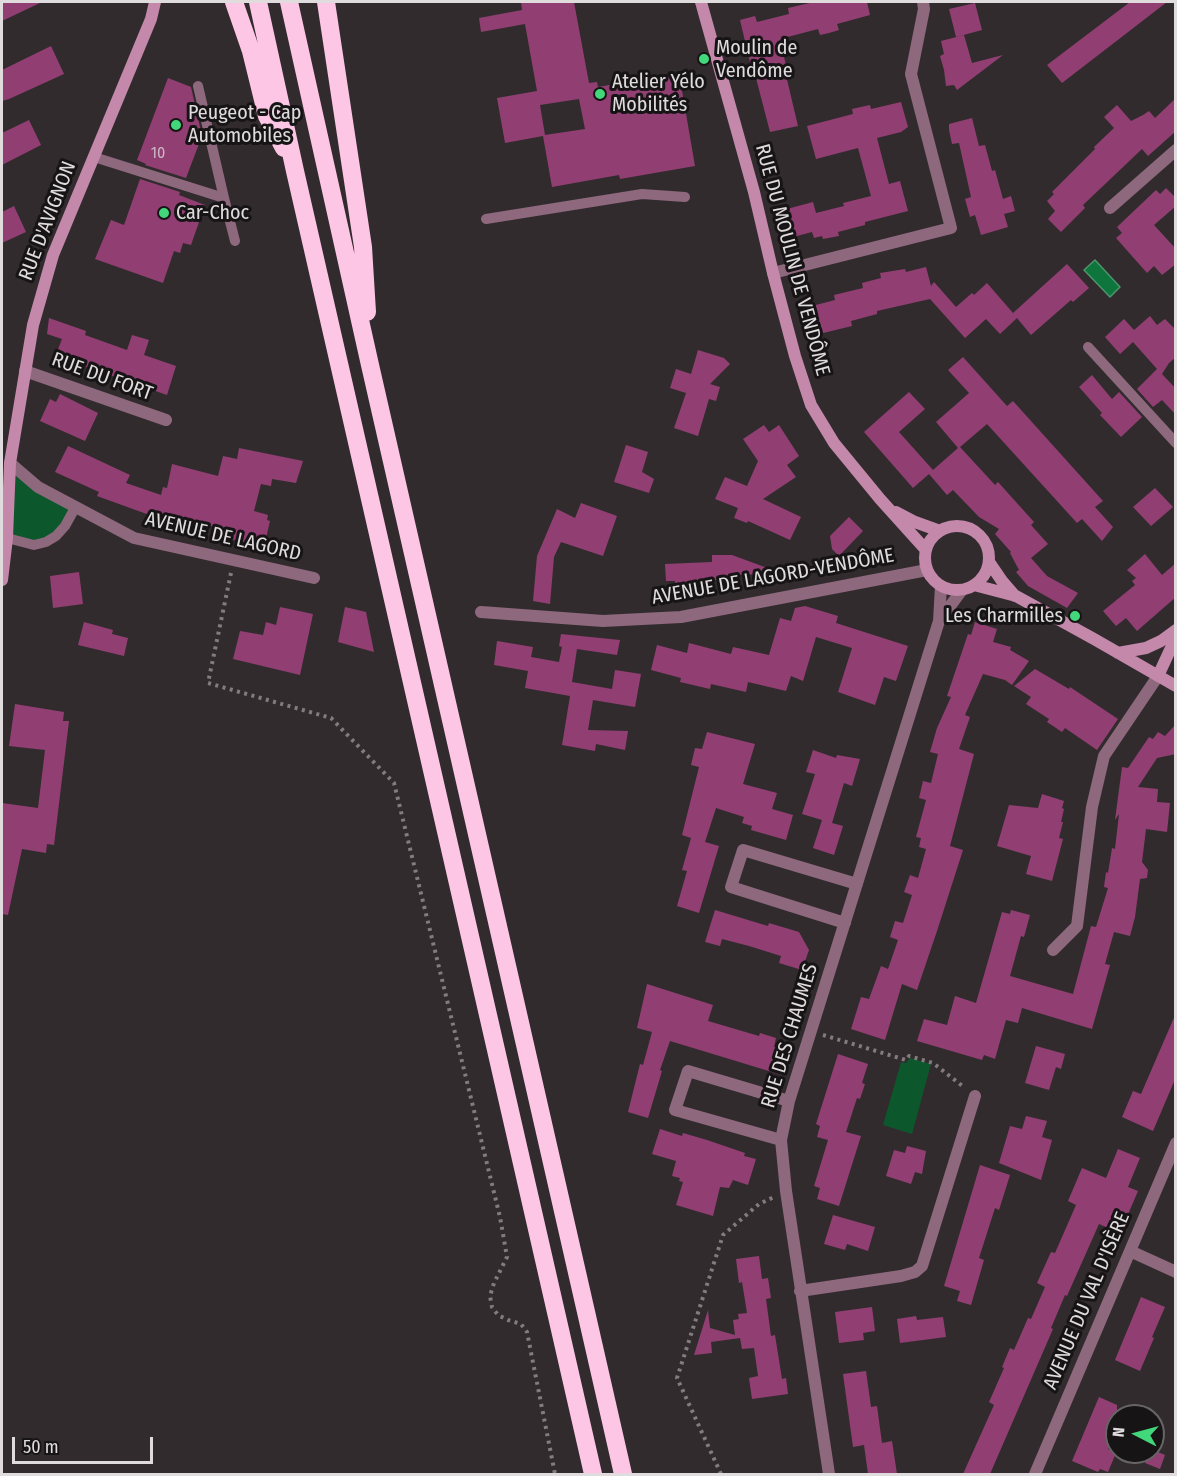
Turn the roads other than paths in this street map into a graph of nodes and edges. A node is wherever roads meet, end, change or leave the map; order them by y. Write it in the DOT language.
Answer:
graph roads {
  1 [pos="155,2"];
  2 [pos="234,2"];
  3 [pos="258,2"];
  4 [pos="289,2"];
  5 [pos="326,2"];
  6 [pos="701,2"];
  7 [pos="923,2"];
  8 [pos="198,86"];
  9 [pos="1176,150"];
  10 [pos="94,157"];
  11 [pos="295,171"];
  12 [pos="685,197"];
  13 [pos="224,198"];
  14 [pos="1110,208"];
  15 [pos="486,219"];
  16 [pos="235,241"];
  17 [pos="773,273"];
  18 [pos="1088,347"];
  19 [pos="370,365"];
  20 [pos="25,371"];
  21 [pos="166,420"];
  22 [pos="1176,443"];
  23 [pos="6,462"];
  24 [pos="887,507"];
  25 [pos="75,508"];
  26 [pos="940,531"];
  27 [pos="7,538"];
  28 [pos="926,550"];
  29 [pos="989,562"];
  30 [pos="927,570"];
  31 [pos="314,578"];
  32 [pos="2,580"];
  33 [pos="974,585"];
  34 [pos="941,586"];
  35 [pos="962,590"];
  36 [pos="1016,596"];
  37 [pos="481,612"];
  38 [pos="939,621"];
  39 [pos="1176,630"];
  40 [pos="1176,637"];
  41 [pos="1118,653"];
  42 [pos="1158,676"];
  43 [pos="1176,686"];
  44 [pos="857,884"];
  45 [pos="845,923"];
  46 [pos="1053,950"];
  47 [pos="975,1096"];
  48 [pos="789,1101"];
  49 [pos="782,1140"];
  50 [pos="1176,1143"];
  51 [pos="1130,1251"];
  52 [pos="1176,1272"];
  53 [pos="800,1291"];
  54 [pos="593,1474"];
  55 [pos="623,1474"];
  56 [pos="829,1474"];
  57 [pos="1035,1474"];
  1 -- 10 [label="street, RUE D'AVIGNON"];
  2 -- 11 [label="highway"];
  3 -- 11 [label="highway"];
  4 -- 19 [label="highway"];
  5 -- 19 [label="highway"];
  6 -- 17 [label="street, RUE DU MOULIN DE VENDÔME"];
  7 -- 17 [label="street"];
  8 -- 13 [label="lane"];
  9 -- 14 [label="street"];
  10 -- 13 [label="lane"];
  10 -- 20 [label="street, RUE D'AVIGNON"];
  11 -- 54 [label="highway"];
  12 -- 15 [label="lane"];
  13 -- 16 [label="lane"];
  17 -- 24 [label="street, RUE DU MOULIN DE VENDÔME"];
  18 -- 22 [label="lane"];
  19 -- 55 [label="highway"];
  20 -- 21 [label="street, RUE DU FORT"];
  20 -- 23 [label="street, RUE D'AVIGNON"];
  23 -- 25 [label="street, AVENUE DE LAGORD"];
  23 -- 27 [label="street, RUE D'AVIGNON"];
  24 -- 26 [label="street, RUE DU MOULIN DE VENDÔME"];
  24 -- 28 [label="street, RUE DU MOULIN DE VENDÔME"];
  25 -- 27 [label="lane"];
  25 -- 31 [label="street, AVENUE DE LAGORD"];
  26 -- 28 [label="street"];
  26 -- 29 [label="street"];
  27 -- 32 [label="street, RUE D'AVIGNON"];
  28 -- 30 [label="street"];
  29 -- 33 [label="street"];
  29 -- 36 [label="street"];
  30 -- 34 [label="street"];
  30 -- 37 [label="street, AVENUE DE LAGORD-VENDÔME"];
  33 -- 35 [label="street"];
  33 -- 36 [label="street"];
  34 -- 35 [label="street"];
  34 -- 38 [label="street, RUE DES CHAUMES"];
  35 -- 38 [label="street, RUE DES CHAUMES"];
  36 -- 41 [label="street"];
  38 -- 44 [label="street, RUE DES CHAUMES"];
  39 -- 41 [label="street"];
  40 -- 42 [label="street"];
  41 -- 42 [label="street"];
  42 -- 43 [label="street"];
  42 -- 46 [label="street"];
  44 -- 45 [label="street, RUE DES CHAUMES"];
  44 -- 45 [label="street"];
  45 -- 48 [label="street, RUE DES CHAUMES"];
  47 -- 53 [label="street"];
  48 -- 49 [label="street, RUE DES CHAUMES"];
  48 -- 49 [label="street"];
  49 -- 53 [label="street, RUE DES CHAUMES"];
  50 -- 51 [label="street, AVENUE DU VAL D'ISÈRE"];
  51 -- 52 [label="street"];
  51 -- 57 [label="street, AVENUE DU VAL D'ISÈRE"];
  53 -- 56 [label="street, RUE DES CHAUMES"];
}
